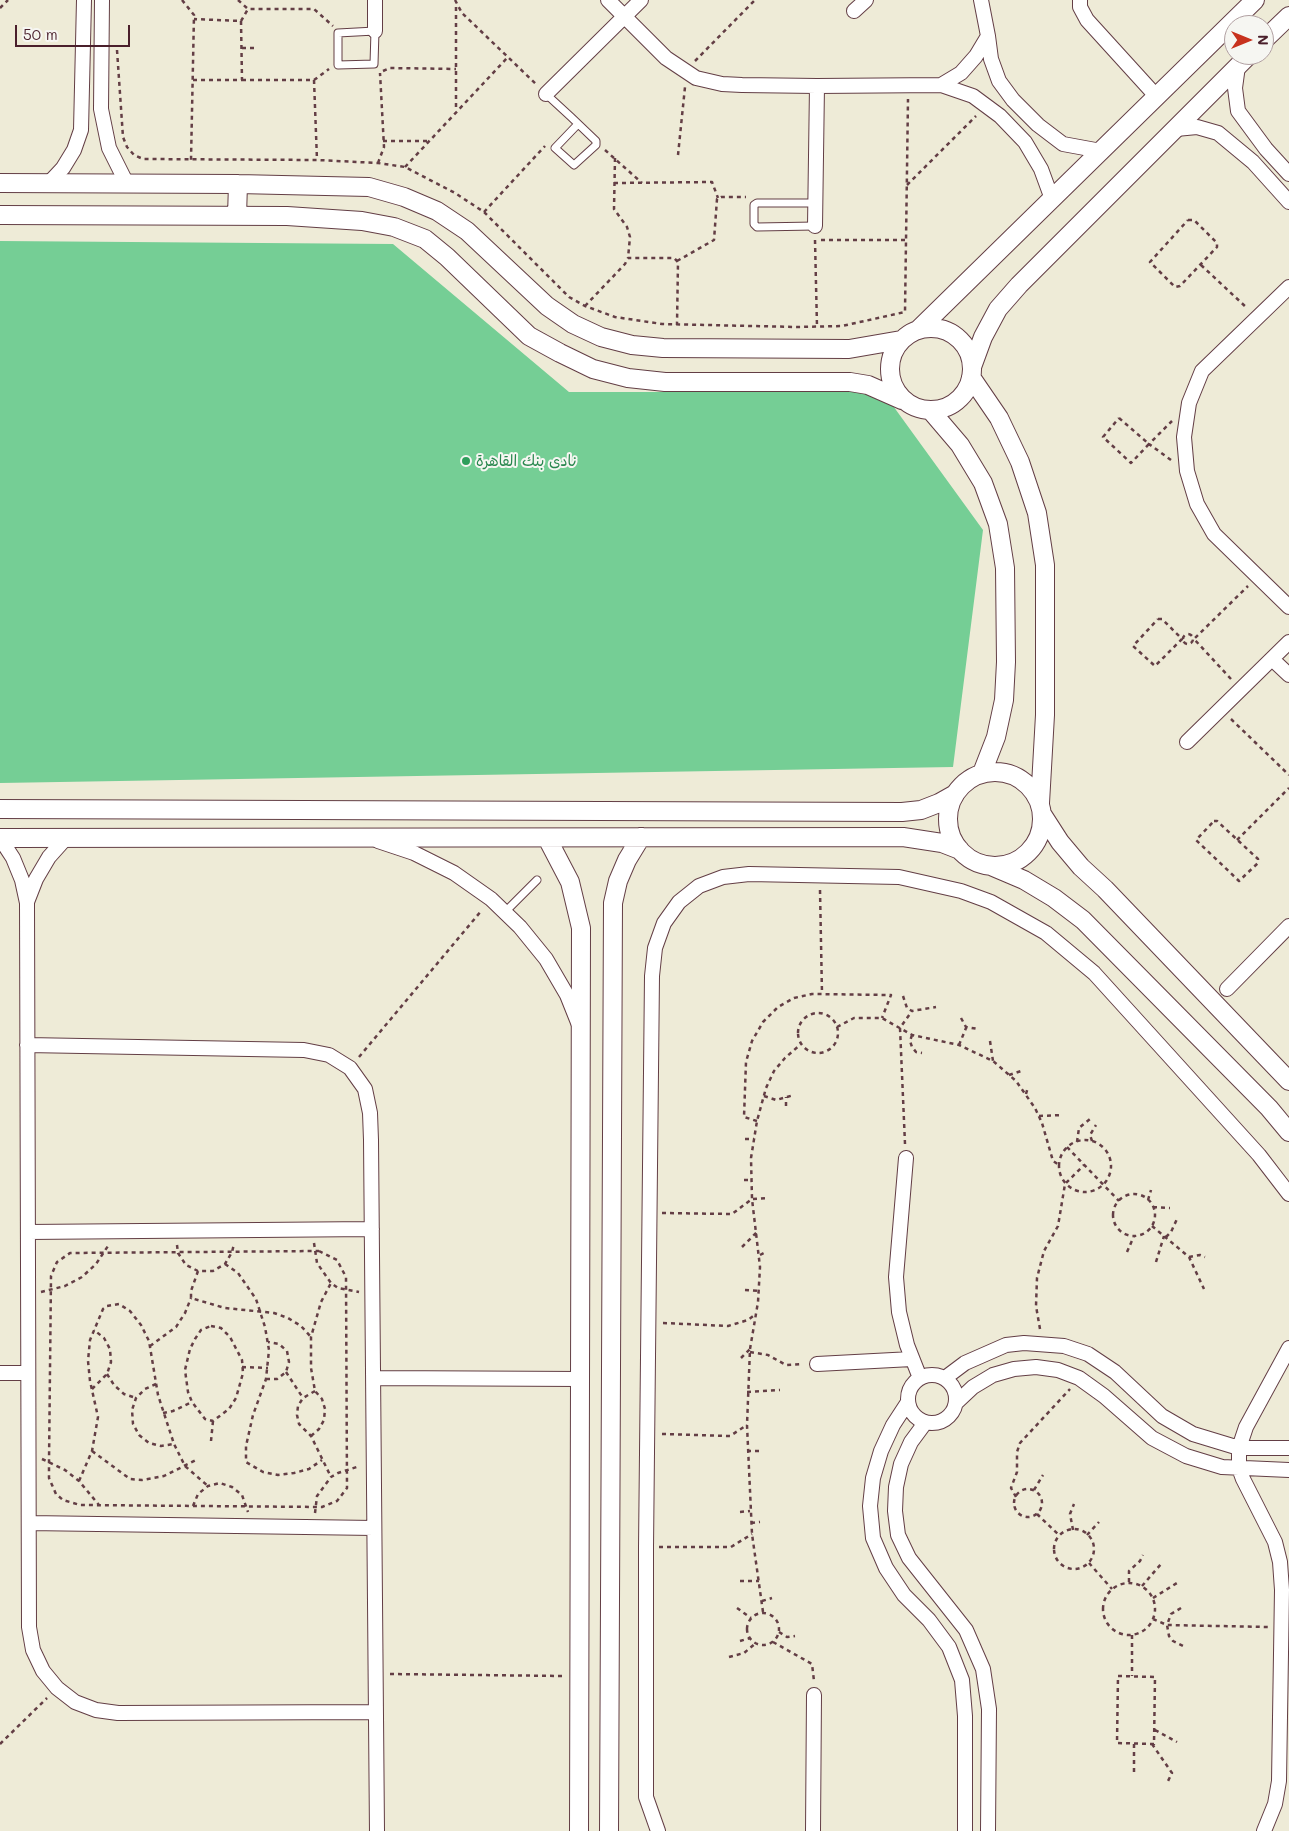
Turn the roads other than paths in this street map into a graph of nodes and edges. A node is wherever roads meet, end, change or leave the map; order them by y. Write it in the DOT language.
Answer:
graph roads {
  1 [pos="84,0"];
  2 [pos="102,0"];
  3 [pos="375,0"];
  4 [pos="608,0"];
  5 [pos="641,0"];
  6 [pos="866,0"];
  7 [pos="981,0"];
  8 [pos="1080,0"];
  9 [pos="1255,0"];
  10 [pos="854,11"];
  11 [pos="1289,16"];
  12 [pos="623,17"];
  13 [pos="1274,30"];
  14 [pos="375,31"];
  15 [pos="988,36"];
  16 [pos="1239,65"];
  17 [pos="1242,65"];
  18 [pos="941,85"];
  19 [pos="817,86"];
  20 [pos="546,94"];
  21 [pos="1157,96"];
  22 [pos="578,124"];
  23 [pos="1176,129"];
  24 [pos="1101,151"];
  25 [pos="1289,174"];
  26 [pos="0,184"];
  27 [pos="48,184"];
  28 [pos="127,184"];
  29 [pos="238,184"];
  30 [pos="1274,187"];
  31 [pos="1052,199"];
  32 [pos="1289,202"];
  33 [pos="816,203"];
  34 [pos="0,215"];
  35 [pos="238,216"];
  36 [pos="816,233"];
  37 [pos="1289,287"];
  38 [pos="919,329"];
  39 [pos="901,340"];
  40 [pos="972,372"];
  41 [pos="902,400"];
  42 [pos="931,411"];
  43 [pos="1289,607"];
  44 [pos="1289,642"];
  45 [pos="1272,659"];
  46 [pos="1289,675"];
  47 [pos="1187,742"];
  48 [pos="982,773"];
  49 [pos="955,794"];
  50 [pos="1041,808"];
  51 [pos="0,809"];
  52 [pos="642,837"];
  53 [pos="0,838"];
  54 [pos="66,838"];
  55 [pos="370,838"];
  56 [pos="547,838"];
  57 [pos="960,850"];
  58 [pos="990,866"];
  59 [pos="537,880"];
  60 [pos="27,903"];
  61 [pos="505,912"];
  62 [pos="1289,926"];
  63 [pos="1227,989"];
  64 [pos="582,1033"];
  65 [pos="27,1045"];
  66 [pos="1289,1081"];
  67 [pos="1289,1132"];
  68 [pos="906,1158"];
  69 [pos="1289,1194"];
  70 [pos="372,1229"];
  71 [pos="28,1232"];
  72 [pos="1289,1348"];
  73 [pos="912,1359"];
  74 [pos="817,1364"];
  75 [pos="0,1373"];
  76 [pos="28,1373"];
  77 [pos="374,1378"];
  78 [pos="920,1378"];
  79 [pos="945,1378"];
  80 [pos="580,1379"];
  81 [pos="908,1402"];
  82 [pos="957,1402"];
  83 [pos="924,1423"];
  84 [pos="1239,1448"];
  85 [pos="1289,1448"];
  86 [pos="1239,1468"];
  87 [pos="1289,1470"];
  88 [pos="29,1523"];
  89 [pos="374,1528"];
  90 [pos="814,1695"];
  91 [pos="376,1712"];
  92 [pos="964,1829"];
  93 [pos="989,1829"];
  94 [pos="377,1831"];
  95 [pos="579,1831"];
  96 [pos="609,1831"];
  97 [pos="658,1831"];
  98 [pos="813,1831"];
  99 [pos="1264,1831"];
  1 -- 27 [label="street"];
  2 -- 28 [label="street"];
  3 -- 14 [label="street"];
  4 -- 12 [label="street"];
  5 -- 12 [label="street"];
  6 -- 10 [label="street"];
  7 -- 15 [label="street"];
  8 -- 21 [label="street"];
  9 -- 21 [label="street"];
  11 -- 13 [label="street"];
  12 -- 19 [label="street"];
  12 -- 20 [label="street"];
  14 -- 14 [label="lane"];
  15 -- 18 [label="street"];
  15 -- 24 [label="street"];
  16 -- 23 [label="street"];
  17 -- 25 [label="street"];
  18 -- 19 [label="street"];
  18 -- 31 [label="street"];
  19 -- 33 [label="street"];
  20 -- 22 [label="lane"];
  21 -- 24 [label="street"];
  22 -- 22 [label="lane"];
  23 -- 30 [label="street"];
  23 -- 40 [label="street"];
  24 -- 31 [label="street"];
  25 -- 30 [label="street"];
  26 -- 27 [label="street"];
  27 -- 28 [label="street"];
  28 -- 29 [label="street"];
  29 -- 35 [label="street"];
  29 -- 39 [label="street"];
  30 -- 32 [label="street"];
  31 -- 38 [label="street"];
  33 -- 36 [label="street"];
  33 -- 36 [label="lane"];
  34 -- 35 [label="street"];
  35 -- 41 [label="street"];
  37 -- 43 [label="street"];
  38 -- 39 [label="street"];
  38 -- 40 [label="street"];
  39 -- 41 [label="street"];
  40 -- 42 [label="street"];
  40 -- 50 [label="street"];
  41 -- 42 [label="street"];
  42 -- 48 [label="street"];
  44 -- 45 [label="street"];
  45 -- 46 [label="street"];
  45 -- 47 [label="street"];
  48 -- 49 [label="street"];
  48 -- 50 [label="street"];
  49 -- 51 [label="street"];
  49 -- 57 [label="street"];
  50 -- 58 [label="street"];
  50 -- 66 [label="street"];
  52 -- 56 [label="street"];
  52 -- 57 [label="street"];
  52 -- 96 [label="street"];
  53 -- 54 [label="street"];
  53 -- 60 [label="street"];
  54 -- 55 [label="street"];
  54 -- 60 [label="street"];
  55 -- 56 [label="street"];
  55 -- 61 [label="street"];
  56 -- 64 [label="street"];
  57 -- 58 [label="street"];
  58 -- 67 [label="street"];
  59 -- 61 [label="lane"];
  60 -- 65 [label="street"];
  61 -- 64 [label="street"];
  62 -- 63 [label="street"];
  64 -- 80 [label="street"];
  65 -- 70 [label="street"];
  65 -- 71 [label="street"];
  68 -- 73 [label="street"];
  69 -- 97 [label="street"];
  70 -- 71 [label="street"];
  70 -- 77 [label="street"];
  71 -- 76 [label="street"];
  72 -- 84 [label="street"];
  73 -- 74 [label="street"];
  73 -- 78 [label="street"];
  75 -- 76 [label="street"];
  76 -- 88 [label="street"];
  77 -- 80 [label="street"];
  77 -- 89 [label="street"];
  78 -- 79 [label="street"];
  78 -- 81 [label="street"];
  79 -- 82 [label="street"];
  79 -- 84 [label="street"];
  80 -- 95 [label="street"];
  81 -- 83 [label="street"];
  81 -- 92 [label="street"];
  82 -- 83 [label="street"];
  82 -- 86 [label="street"];
  83 -- 93 [label="street"];
  84 -- 85 [label="street"];
  84 -- 86 [label="street"];
  86 -- 87 [label="street"];
  86 -- 99 [label="street"];
  88 -- 89 [label="street"];
  88 -- 91 [label="street"];
  89 -- 91 [label="street"];
  90 -- 98 [label="street"];
  91 -- 94 [label="street"];
  92 -- 93 [label="street"];
}
